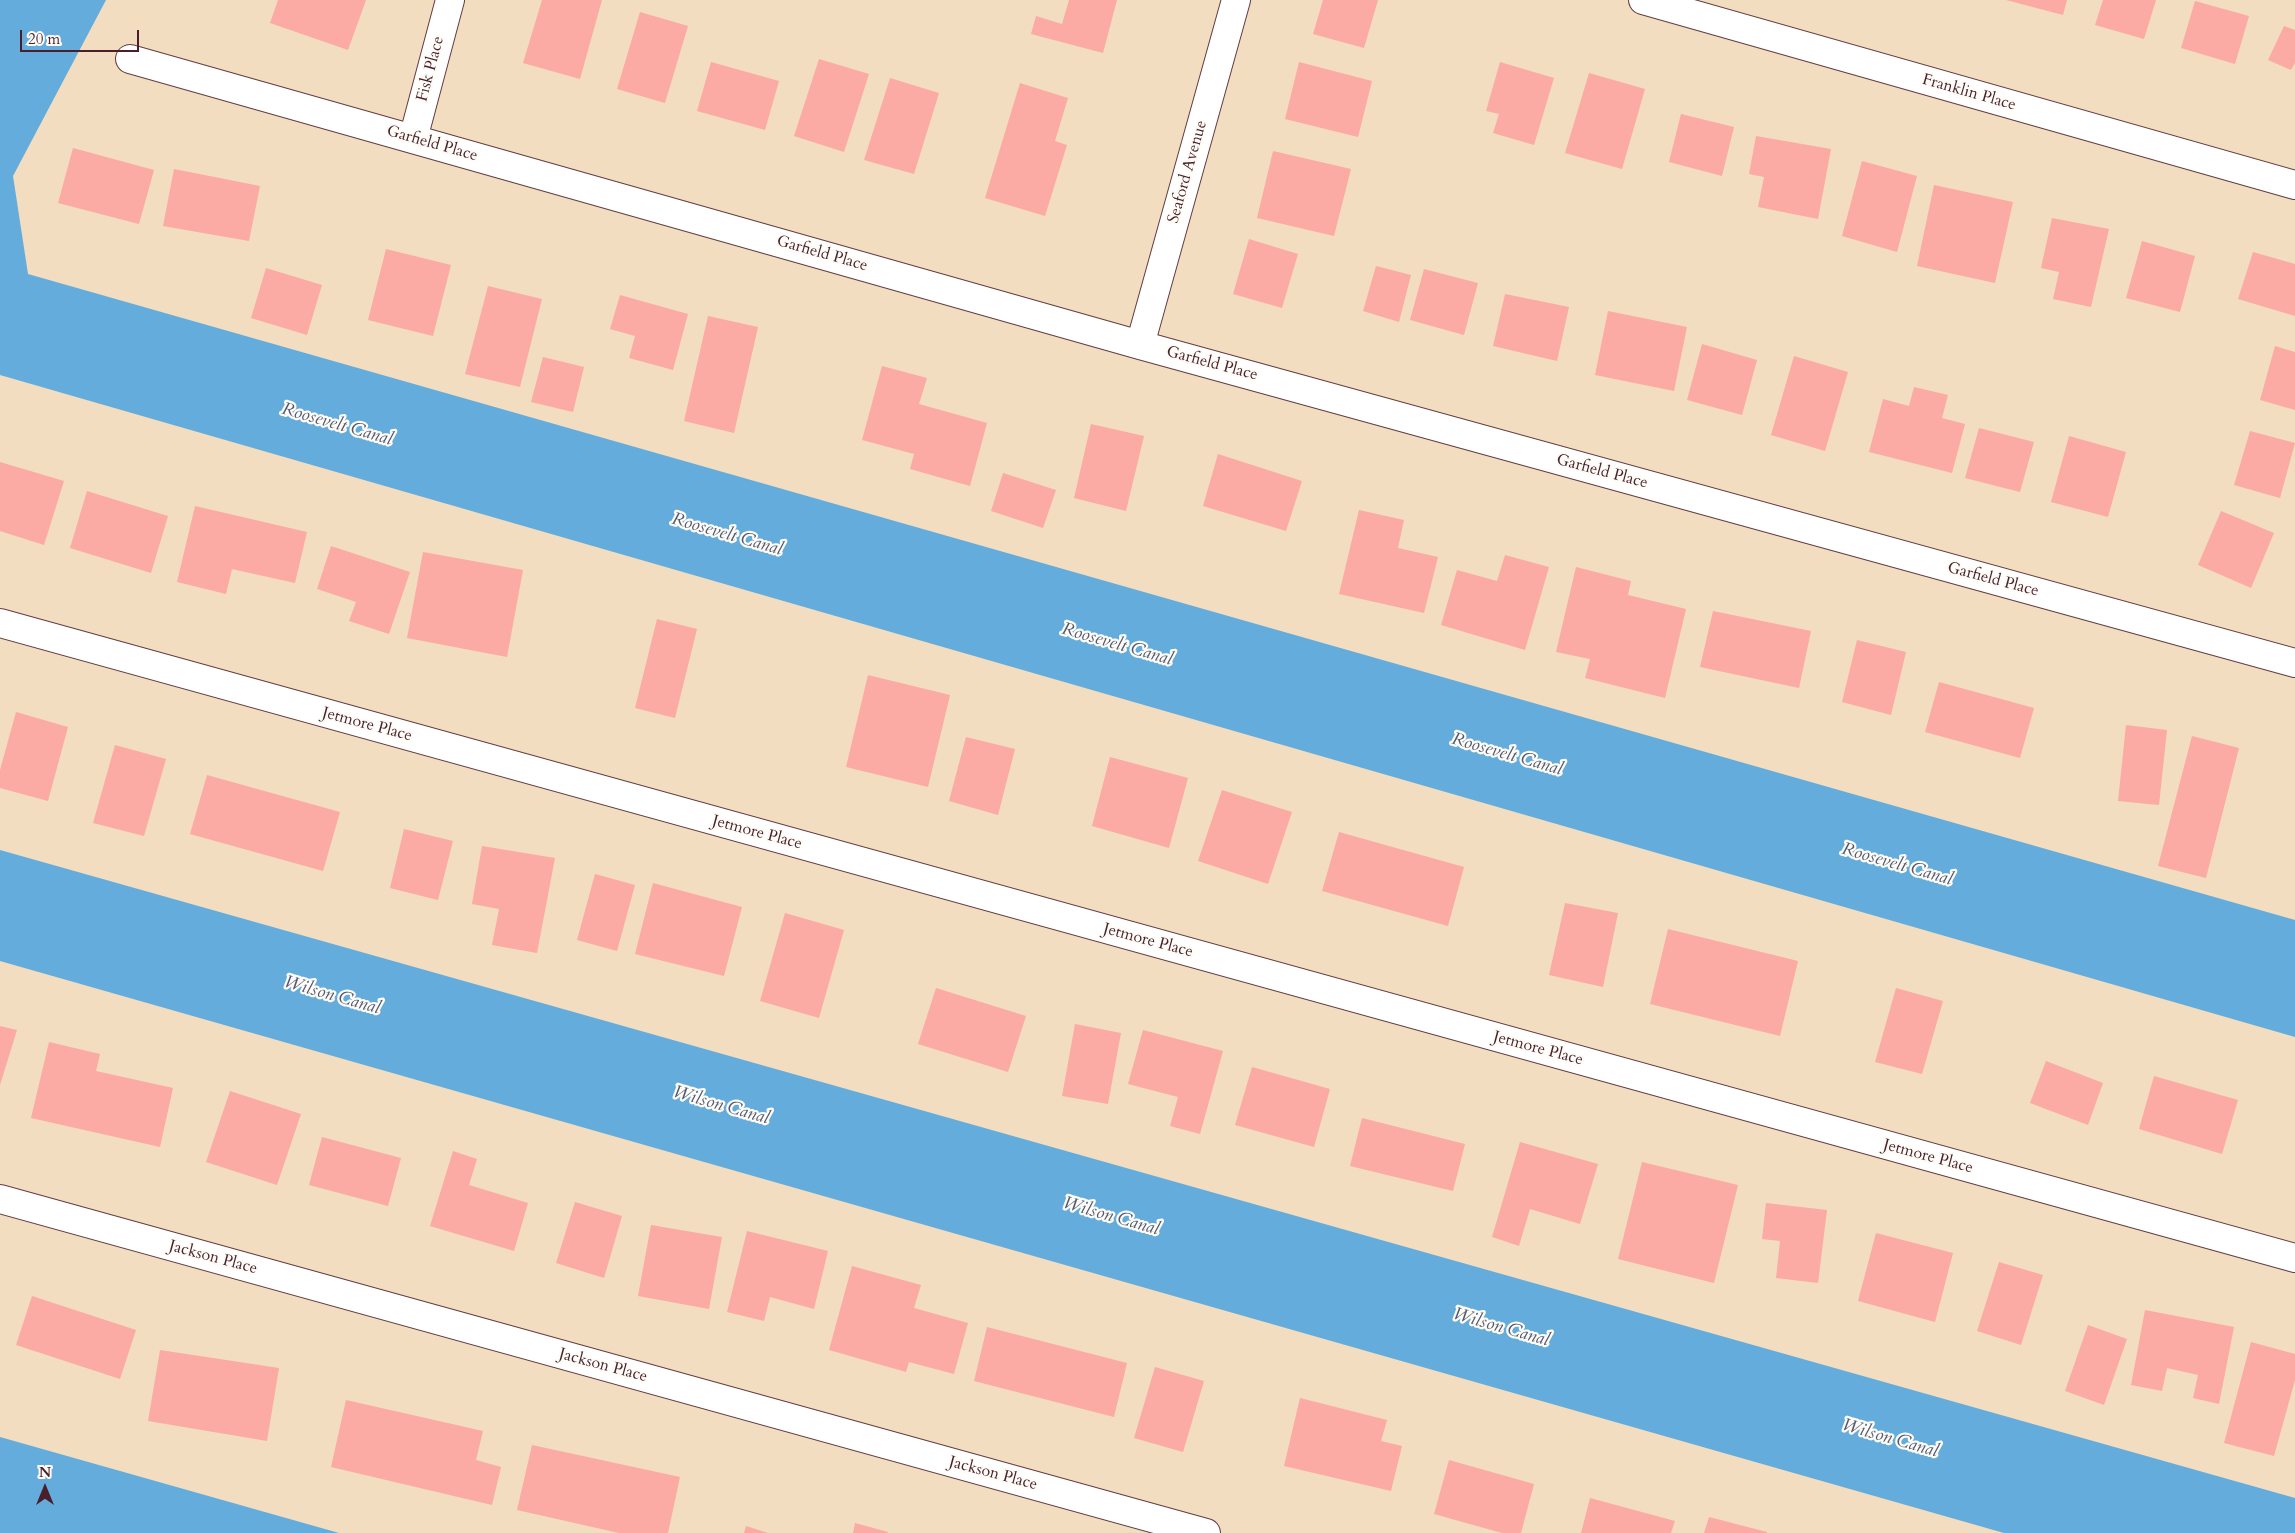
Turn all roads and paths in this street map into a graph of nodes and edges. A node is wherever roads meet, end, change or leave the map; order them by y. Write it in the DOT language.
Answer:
graph roads {
  1 [pos="450,0"];
  2 [pos="1236,0"];
  3 [pos="1643,0"];
  4 [pos="130,59"];
  5 [pos="413,139"];
  6 [pos="2295,185"];
  7 [pos="1140,344"];
  8 [pos="0,623"];
  9 [pos="2295,663"];
  10 [pos="0,1199"];
  11 [pos="2295,1258"];
  12 [pos="1206,1533"];
  1 -- 5 [label="street, Fisk Place"];
  2 -- 7 [label="street, Seaford Avenue"];
  3 -- 6 [label="street, Franklin Place"];
  4 -- 5 [label="street, Garfield Place"];
  5 -- 7 [label="street, Garfield Place"];
  7 -- 9 [label="street, Garfield Place"];
  8 -- 11 [label="street, Jetmore Place"];
  10 -- 12 [label="street, Jackson Place"];
}
